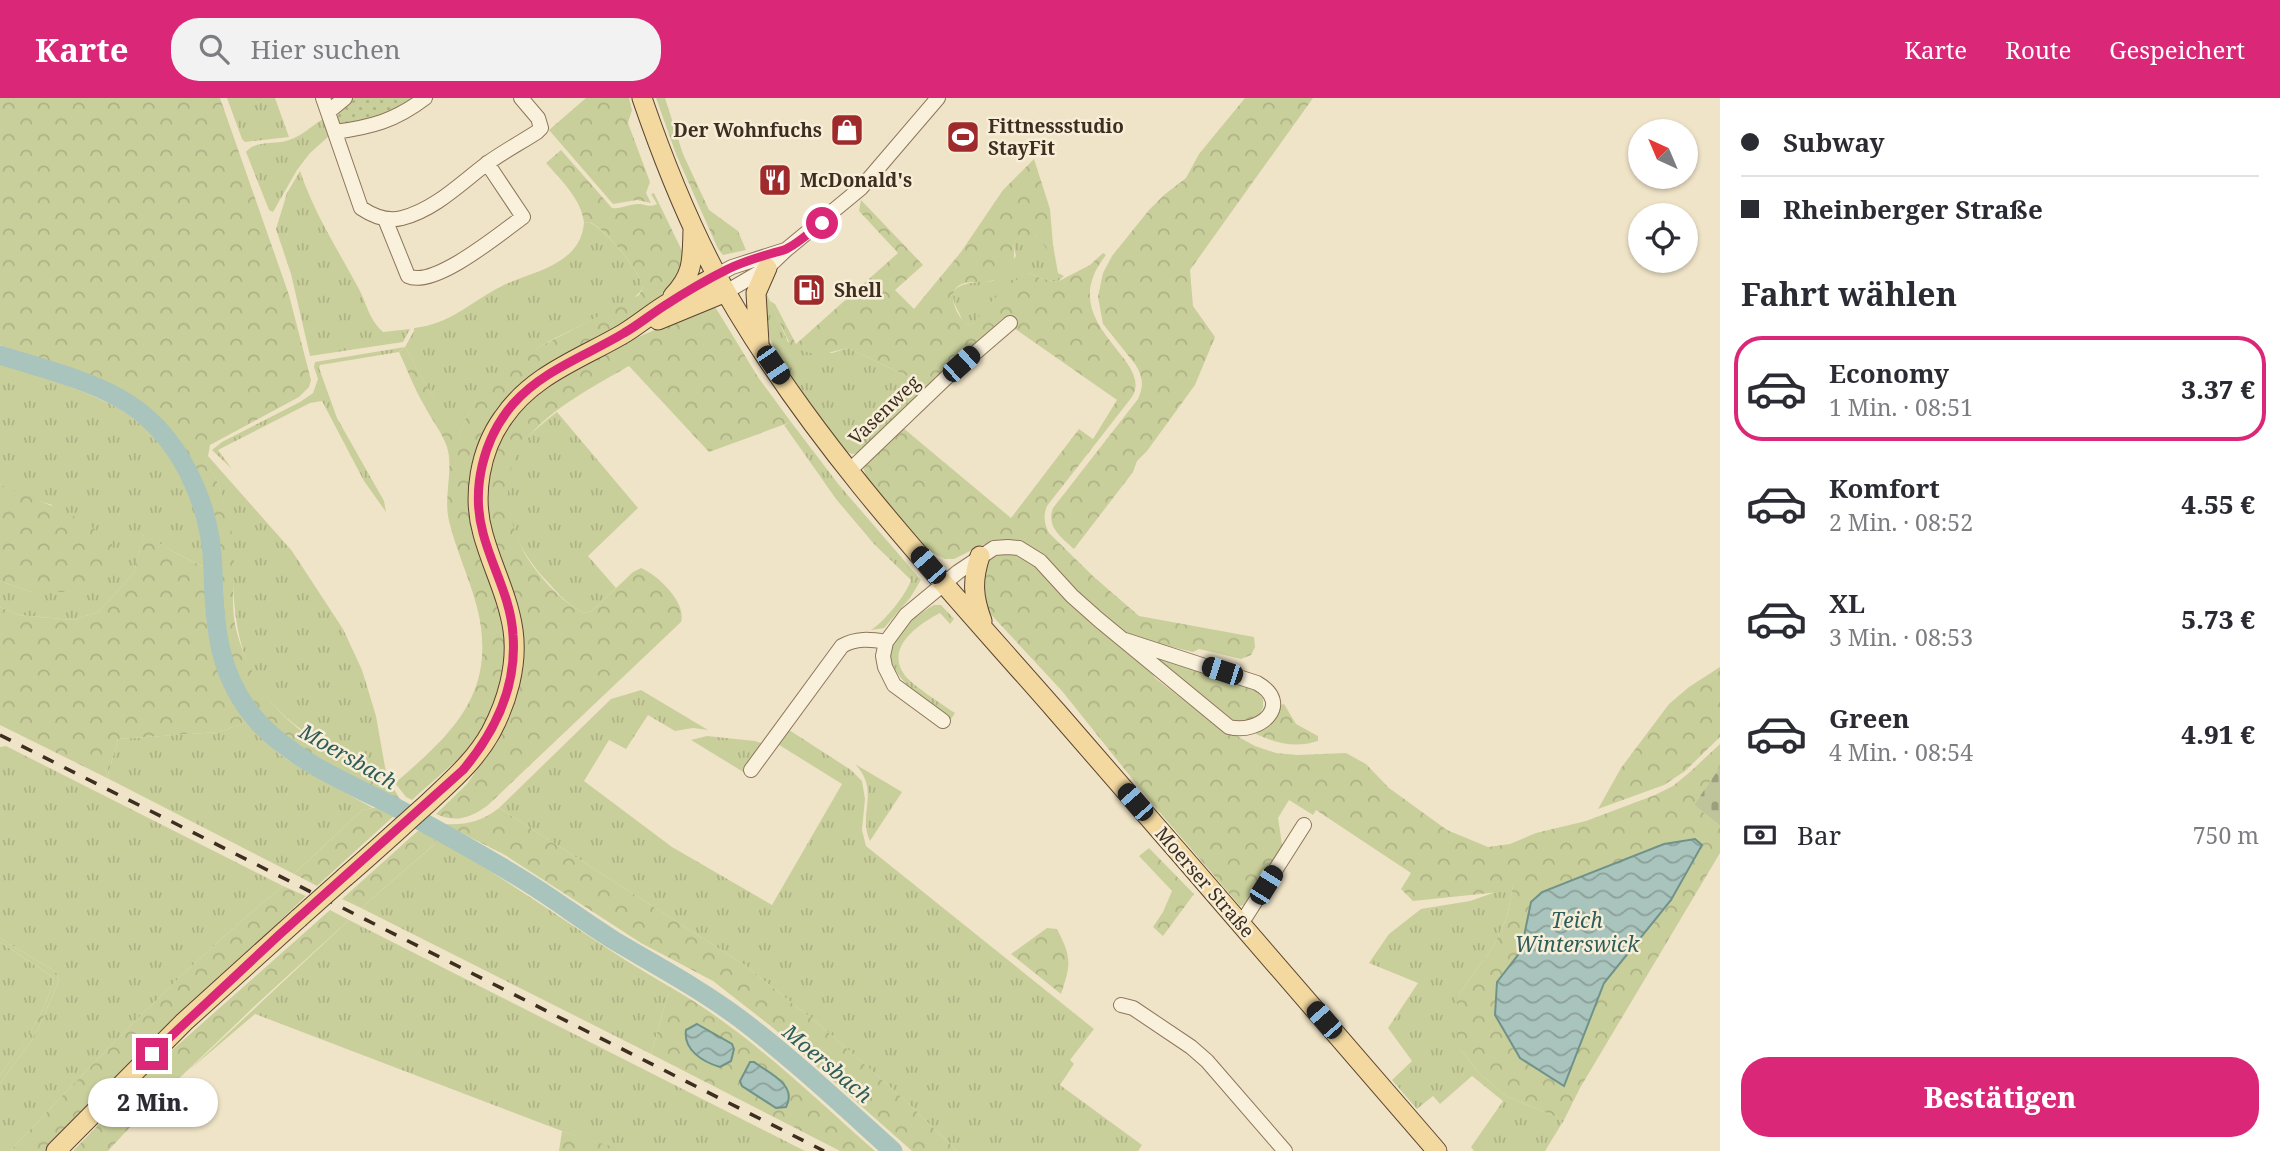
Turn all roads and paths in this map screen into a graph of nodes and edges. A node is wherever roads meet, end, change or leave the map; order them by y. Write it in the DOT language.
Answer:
graph roads {
  1 [pos="345,98"];
  2 [pos="425,98"];
  3 [pos="521,98"];
  4 [pos="642,98"];
  5 [pos="938,98"];
  6 [pos="325,105"];
  7 [pos="335,132"];
  8 [pos="487,163"];
  9 [pos="385,219"];
  10 [pos="693,226"];
  11 [pos="787,249"];
  12 [pos="767,268"];
  13 [pos="722,283"];
  14 [pos="665,305"];
  15 [pos="1010,323"];
  16 [pos="625,333"];
  17 [pos="759,344"];
  18 [pos="849,471"];
  19 [pos="980,556"];
  20 [pos="944,583"];
  21 [pos="987,632"];
  22 [pos="1125,640"];
  23 [pos="886,642"];
  24 [pos="943,721"];
  25 [pos="751,770"];
  26 [pos="1304,825"];
  27 [pos="1241,924"];
  28 [pos="1121,1005"];
  29 [pos="57,1151"];
  30 [pos="1285,1151"];
  31 [pos="1437,1151"];
  1 -- 6 [label="street"];
  2 -- 7 [label="street"];
  3 -- 8 [label="street"];
  4 -- 10 [label="main road, Moerser Straße"];
  5 -- 11 [label="street"];
  6 -- 7 [label="street"];
  7 -- 9 [label="street"];
  8 -- 9 [label="street"];
  8 -- 9 [label="street"];
  10 -- 13 [label="main road, Moerser Straße"];
  10 -- 14 [label="main road"];
  11 -- 12 [label="street"];
  11 -- 13 [label="street"];
  12 -- 13 [label="street"];
  12 -- 17 [label="main road"];
  13 -- 14 [label="main road"];
  13 -- 16 [label="main road"];
  13 -- 17 [label="main road, Moerser Straße"];
  14 -- 16 [label="main road"];
  15 -- 18 [label="street, Vasenweg"];
  16 -- 29 [label="main road, bridge"];
  17 -- 18 [label="main road, Moerser Straße"];
  18 -- 20 [label="main road, Moerser Straße"];
  19 -- 20 [label="street"];
  19 -- 21 [label="main road"];
  19 -- 22 [label="street"];
  20 -- 21 [label="main road, Moerser Straße"];
  20 -- 23 [label="street"];
  21 -- 27 [label="main road, Moerser Straße"];
  22 -- 22 [label="street"];
  23 -- 24 [label="street"];
  23 -- 25 [label="street"];
  26 -- 27 [label="street"];
  27 -- 31 [label="main road, Moerser Straße"];
  28 -- 30 [label="street"];
}
